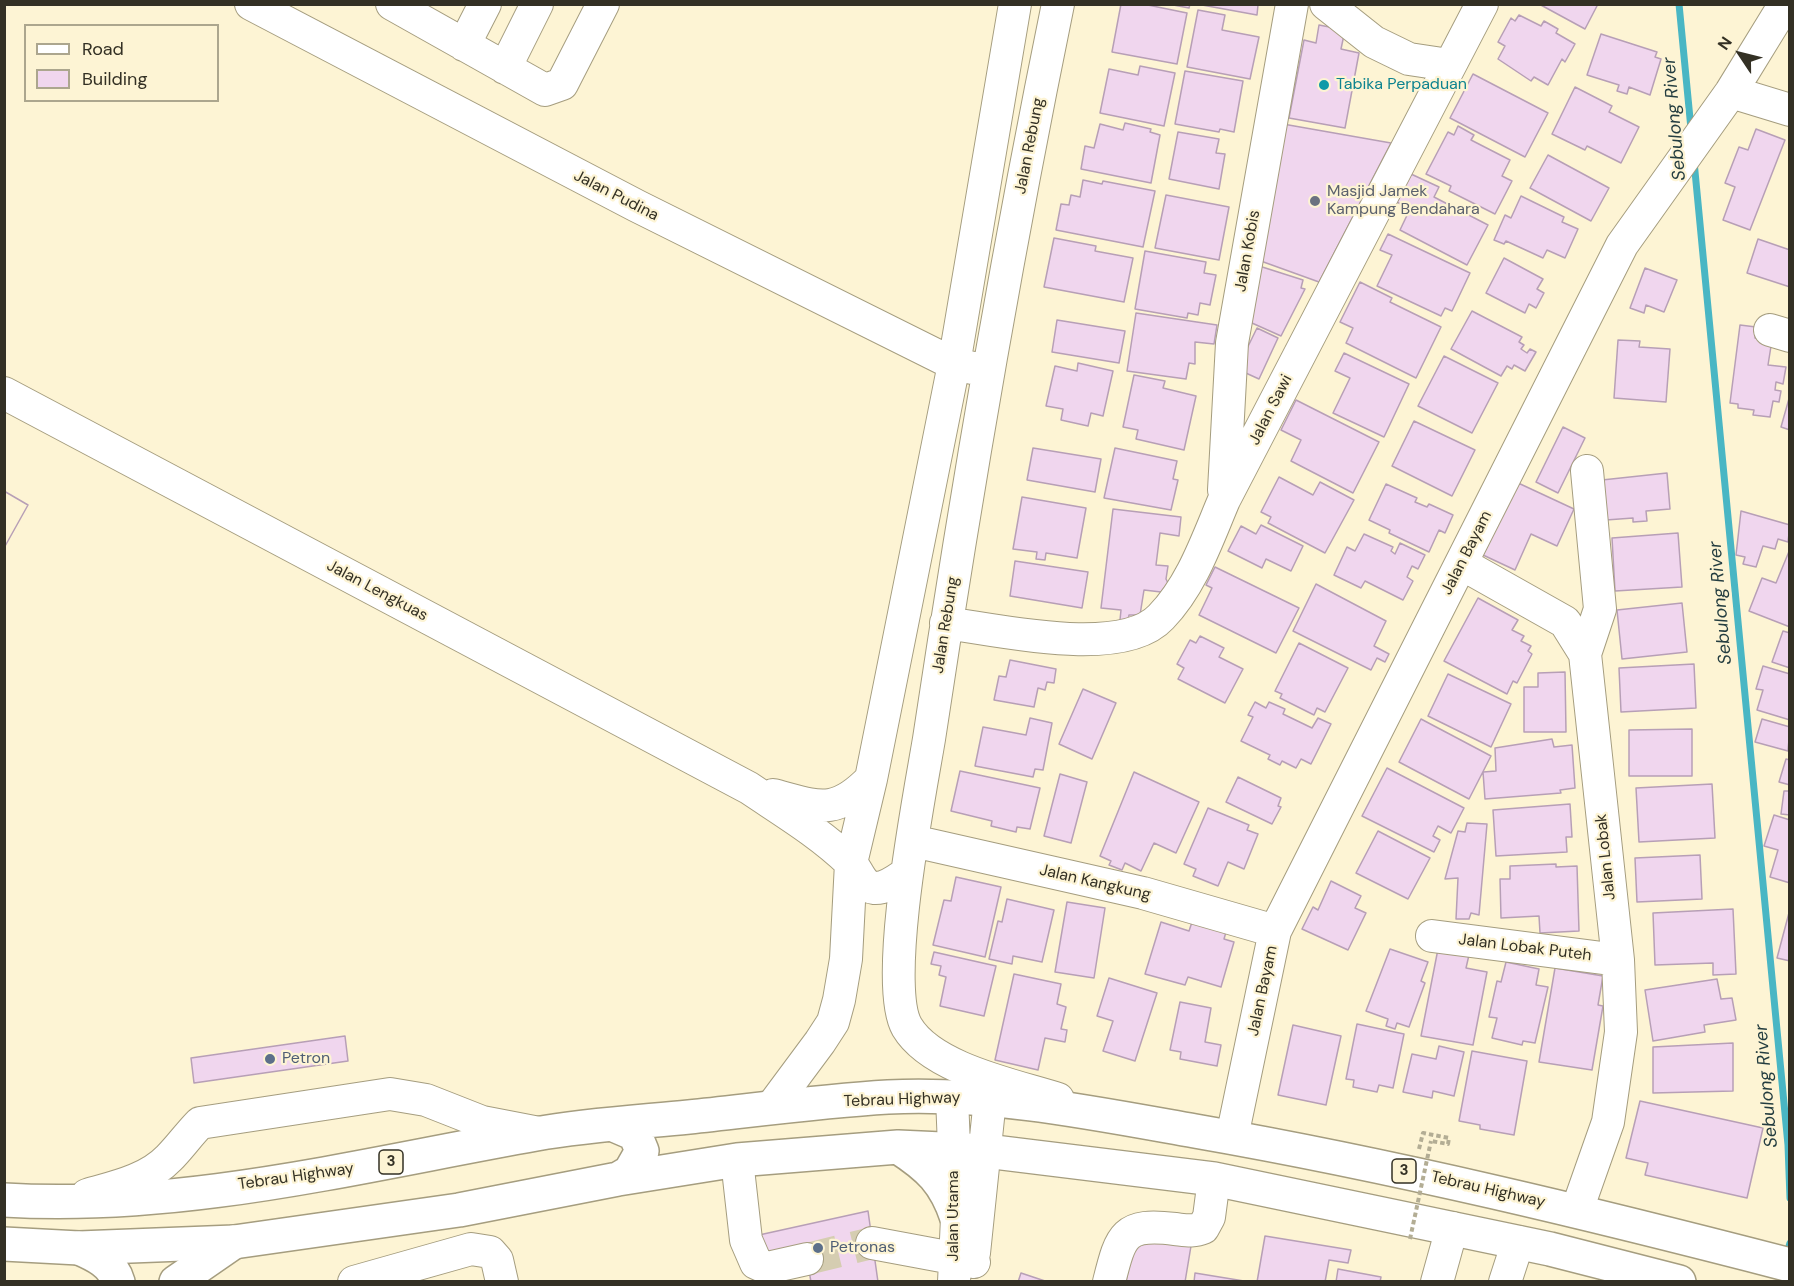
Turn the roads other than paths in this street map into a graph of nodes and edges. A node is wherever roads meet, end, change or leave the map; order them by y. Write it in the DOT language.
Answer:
graph roads {
  1 [pos="251,4"];
  2 [pos="392,4"];
  3 [pos="484,4"];
  4 [pos="537,4"];
  5 [pos="603,4"];
  6 [pos="1015,4"];
  7 [pos="1058,4"];
  8 [pos="1292,4"];
  9 [pos="1326,4"];
  10 [pos="1482,4"];
  11 [pos="1785,4"];
  12 [pos="464,45"];
  13 [pos="1449,65"];
  14 [pos="505,69"];
  15 [pos="1726,98"];
  16 [pos="1790,110"];
  17 [pos="954,364"];
  18 [pos="988,372"];
  19 [pos="4,393"];
  20 [pos="1587,471"];
  21 [pos="1224,500"];
  22 [pos="1462,564"];
  23 [pos="946,623"];
  24 [pos="1585,654"];
  25 [pos="871,779"];
  26 [pos="749,788"];
  27 [pos="913,841"];
  28 [pos="852,863"];
  29 [pos="907,873"];
  30 [pos="1275,931"];
  31 [pos="1432,936"];
  32 [pos="1617,960"];
  33 [pos="952,1098"];
  34 [pos="990,1099"];
  35 [pos="771,1108"];
  36 [pos="1110,1116"];
  37 [pos="614,1125"];
  38 [pos="541,1133"];
  39 [pos="1232,1137"];
  40 [pos="898,1147"];
  41 [pos="970,1151"];
  42 [pos="737,1160"];
  43 [pos="618,1179"];
  44 [pos="1214,1179"];
  45 [pos="4,1200"];
  46 [pos="61,1203"];
  47 [pos="1577,1210"];
  48 [pos="957,1218"];
  49 [pos="1452,1228"];
  50 [pos="234,1242"];
  51 [pos="1518,1242"];
  52 [pos="872,1243"];
  53 [pos="4,1244"];
  54 [pos="79,1248"];
  55 [pos="807,1259"];
  56 [pos="1790,1265"];
  57 [pos="963,1271"];
  58 [pos="1598,1272"];
  59 [pos="118,1281"];
  60 [pos="176,1281"];
  61 [pos="354,1281"];
  62 [pos="502,1281"];
  63 [pos="1109,1281"];
  64 [pos="1437,1281"];
  65 [pos="1505,1281"];
  66 [pos="1679,1281"];
  1 -- 17 [label="street, Jalan Pudina"];
  2 -- 12 [label="street"];
  3 -- 12 [label="street"];
  4 -- 14 [label="street"];
  5 -- 14 [label="street"];
  6 -- 17 [label="street"];
  7 -- 18 [label="street, Jalan Rebung"];
  8 -- 21 [label="street, Jalan Kobis"];
  9 -- 13 [label="street"];
  10 -- 13 [label="street, Jalan Sawi"];
  11 -- 15 [label="street, Jalan Bayam"];
  12 -- 14 [label="street"];
  13 -- 21 [label="street, Jalan Sawi"];
  15 -- 16 [label="street"];
  15 -- 22 [label="street, Jalan Bayam"];
  17 -- 18 [label="street, Jalan Pudina"];
  17 -- 25 [label="street"];
  18 -- 23 [label="street, Jalan Rebung"];
  19 -- 26 [label="street, Jalan Lengkuas"];
  20 -- 24 [label="street"];
  21 -- 23 [label="street, Jalan Sawi"];
  22 -- 24 [label="street, Jalan Lobak"];
  22 -- 30 [label="street, Jalan Bayam"];
  23 -- 27 [label="street, Jalan Rebung"];
  24 -- 32 [label="street, Jalan Lobak"];
  25 -- 26 [label="street, Jalan Lengkuas"];
  25 -- 28 [label="street"];
  26 -- 28 [label="street, Jalan Lengkuas"];
  27 -- 29 [label="street, Jalan Rebung"];
  27 -- 30 [label="street, Jalan Kangkung"];
  28 -- 29 [label="street, Jalan Lengkuas"];
  28 -- 35 [label="street"];
  29 -- 36 [label="street, Jalan Rebung"];
  30 -- 39 [label="street, Jalan Bayam"];
  31 -- 32 [label="street, Jalan Lobak Puteh"];
  32 -- 47 [label="street, Jalan Lobak"];
  33 -- 34 [label="main road, Tebrau Highway / 3"];
  33 -- 35 [label="main road, Tebrau Highway / 3"];
  33 -- 41 [label="street"];
  34 -- 36 [label="main road, Tebrau Highway / 3"];
  34 -- 41 [label="street"];
  35 -- 37 [label="main road, Tebrau Highway / 3"];
  36 -- 39 [label="main road, Tebrau Highway / 3"];
  37 -- 38 [label="main road, Tebrau Highway / 3"];
  37 -- 43 [label="main road"];
  38 -- 46 [label="main road, Tebrau Highway / 3"];
  38 -- 46 [label="street"];
  39 -- 47 [label="main road, Tebrau Highway / 3"];
  40 -- 41 [label="main road"];
  40 -- 42 [label="main road"];
  40 -- 48 [label="main road"];
  41 -- 44 [label="main road"];
  41 -- 48 [label="street, Jalan Utama"];
  41 -- 57 [label="street, Jalan Utama"];
  42 -- 43 [label="main road"];
  42 -- 55 [label="street"];
  43 -- 50 [label="main road"];
  44 -- 49 [label="main road"];
  44 -- 63 [label="street"];
  45 -- 46 [label="main road, Tebrau Highway / 3"];
  47 -- 56 [label="main road, Tebrau Highway / 3"];
  48 -- 57 [label="street, Jalan Utama"];
  49 -- 51 [label="main road"];
  49 -- 64 [label="street"];
  50 -- 54 [label="main road"];
  50 -- 60 [label="main road"];
  51 -- 58 [label="main road"];
  51 -- 65 [label="street"];
  52 -- 57 [label="street"];
  53 -- 54 [label="main road"];
  54 -- 59 [label="main road"];
  58 -- 66 [label="main road"];
  61 -- 62 [label="street"];
}
